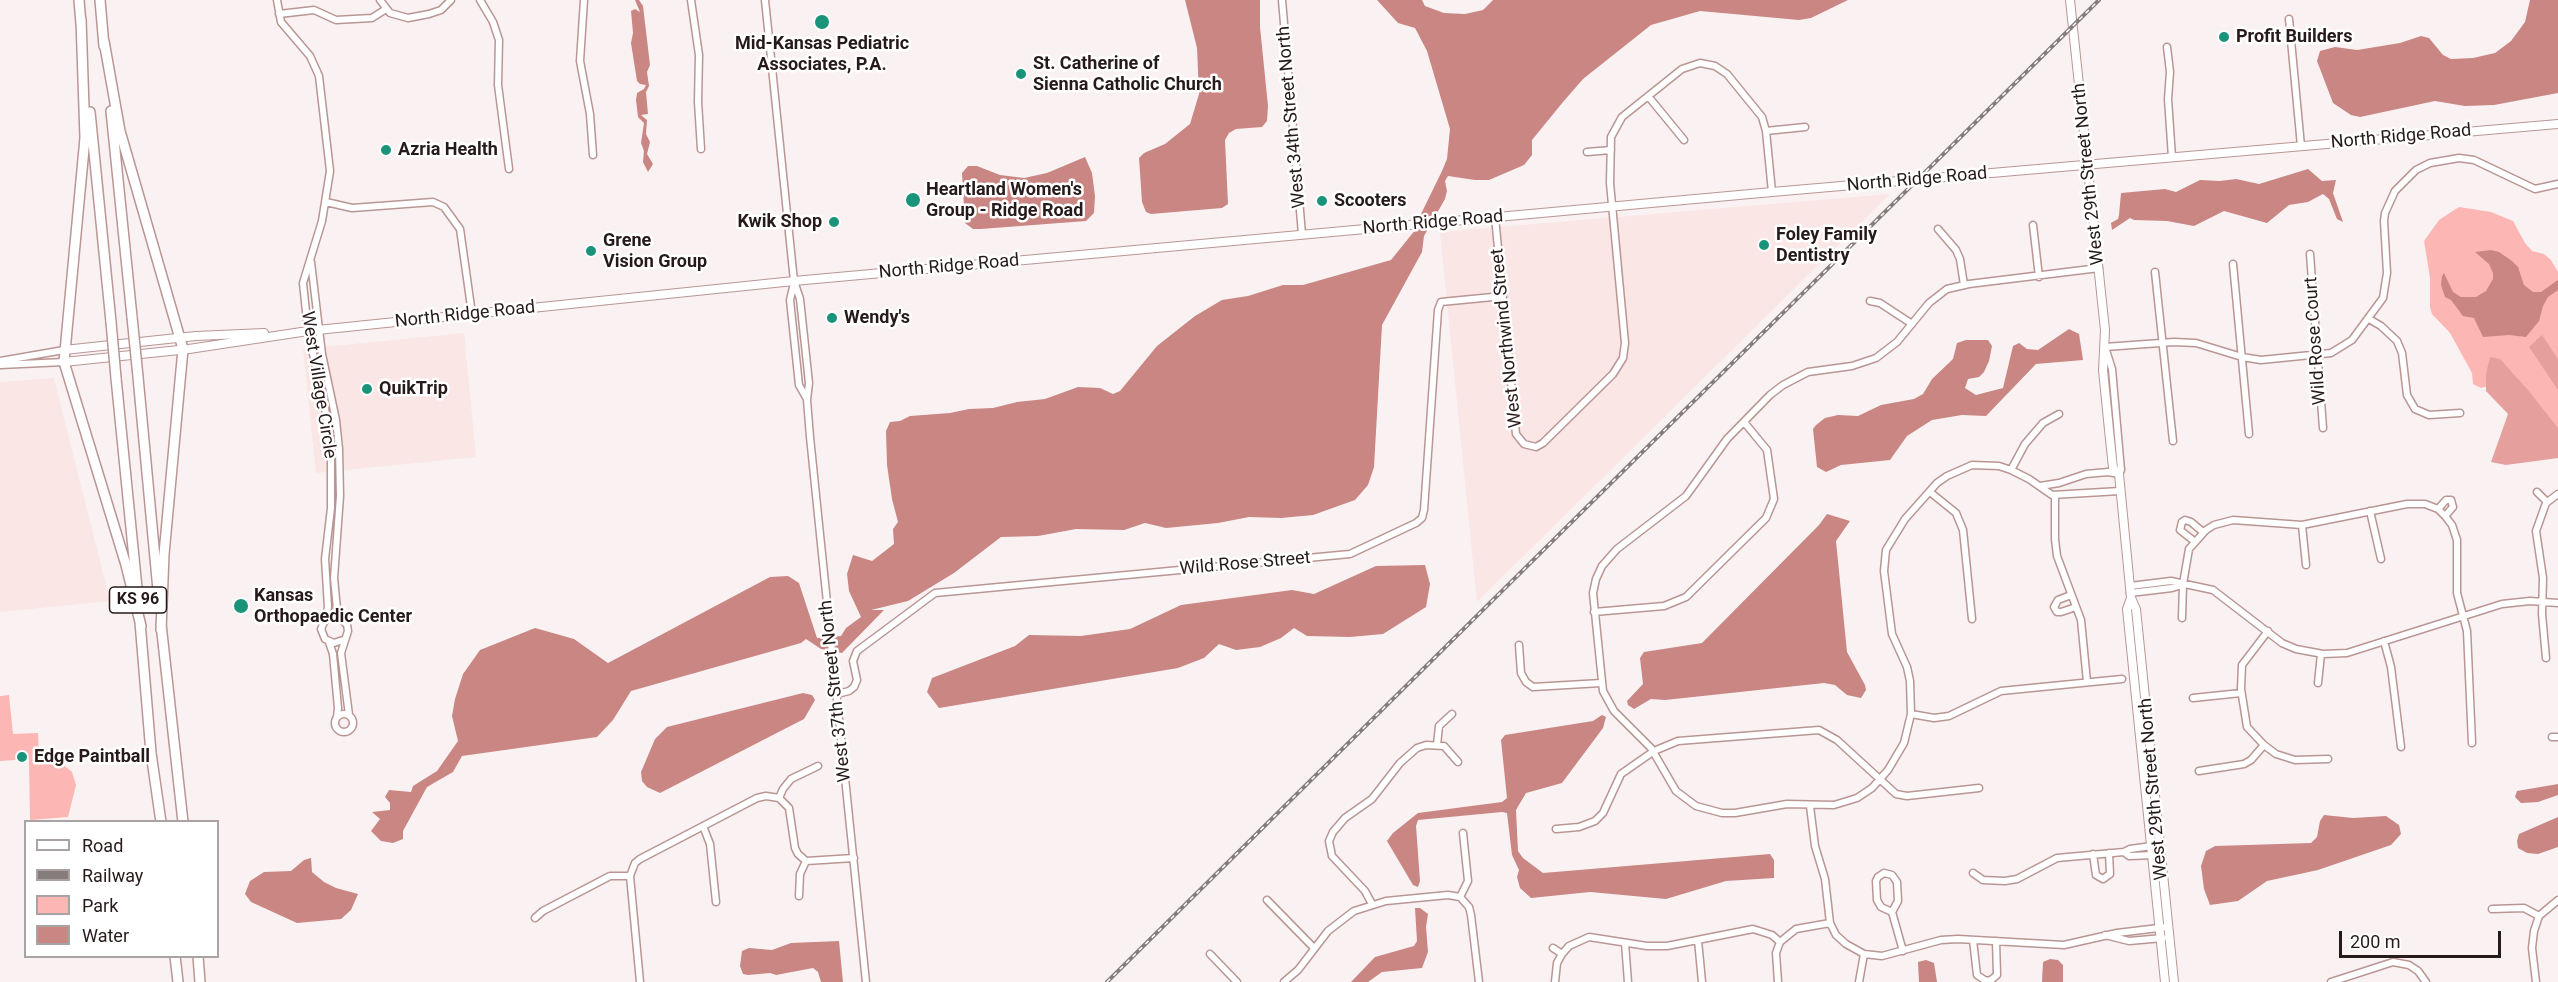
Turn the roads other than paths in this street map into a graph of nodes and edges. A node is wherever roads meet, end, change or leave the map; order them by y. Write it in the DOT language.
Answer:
graph roads {
  1 [pos="79,0"];
  2 [pos="99,0"];
  3 [pos="277,0"];
  4 [pos="380,0"];
  5 [pos="451,0"];
  6 [pos="480,0"];
  7 [pos="584,0"];
  8 [pos="691,0"];
  9 [pos="765,0"];
  10 [pos="1282,0"];
  11 [pos="2070,0"];
  12 [pos="386,9"];
  13 [pos="279,14"];
  14 [pos="81,19"];
  15 [pos="2289,19"];
  16 [pos="104,41"];
  17 [pos="2168,48"];
  18 [pos="1648,96"];
  19 [pos="2558,124"];
  20 [pos="1805,127"];
  21 [pos="1766,131"];
  22 [pos="1684,140"];
  23 [pos="2301,146"];
  24 [pos="701,149"];
  25 [pos="1611,150"];
  26 [pos="1587,152"];
  27 [pos="593,155"];
  28 [pos="2172,157"];
  29 [pos="2088,165"];
  30 [pos="509,169"];
  31 [pos="2558,184"];
  32 [pos="1772,192"];
  33 [pos="326,202"];
  34 [pos="1612,207"];
  35 [pos="1495,217"];
  36 [pos="2033,225"];
  37 [pos="1938,229"];
  38 [pos="1302,234"];
  39 [pos="2310,254"];
  40 [pos="310,258"];
  41 [pos="2234,264"];
  42 [pos="2099,268"];
  43 [pos="2155,272"];
  44 [pos="2039,277"];
  45 [pos="794,281"];
  46 [pos="1964,285"];
  47 [pos="1503,296"];
  48 [pos="1870,301"];
  49 [pos="472,314"];
  50 [pos="2369,319"];
  51 [pos="1912,324"];
  52 [pos="320,330"];
  53 [pos="308,331"];
  54 [pos="181,338"];
  55 [pos="2163,343"];
  56 [pos="2105,347"];
  57 [pos="183,349"];
  58 [pos="64,350"];
  59 [pos="2318,355"];
  60 [pos="2242,357"];
  61 [pos="64,362"];
  62 [pos="0,363"];
  63 [pos="807,400"];
  64 [pos="2460,413"];
  65 [pos="2059,414"];
  66 [pos="1744,422"];
  67 [pos="2323,428"];
  68 [pos="2249,434"];
  69 [pos="2174,441"];
  70 [pos="2011,470"];
  71 [pos="2119,474"];
  72 [pos="2040,486"];
  73 [pos="2120,490"];
  74 [pos="1930,492"];
  75 [pos="2537,492"];
  76 [pos="2558,494"];
  77 [pos="2055,495"];
  78 [pos="2547,502"];
  79 [pos="2438,509"];
  80 [pos="2370,512"];
  81 [pos="2445,516"];
  82 [pos="2302,525"];
  83 [pos="2203,532"];
  84 [pos="2194,541"];
  85 [pos="2381,560"];
  86 [pos="2306,565"];
  87 [pos="2183,584"];
  88 [pos="2130,592"];
  89 [pos="2071,595"];
  90 [pos="2543,602"];
  91 [pos="2558,603"];
  92 [pos="2076,607"];
  93 [pos="1594,612"];
  94 [pos="2463,616"];
  95 [pos="340,618"];
  96 [pos="2182,618"];
  97 [pos="1972,619"];
  98 [pos="325,620"];
  99 [pos="141,626"];
  100 [pos="161,630"];
  101 [pos="2268,632"];
  102 [pos="344,640"];
  103 [pos="329,642"];
  104 [pos="2384,642"];
  105 [pos="1519,645"];
  106 [pos="2321,654"];
  107 [pos="2546,658"];
  108 [pos="2122,679"];
  109 [pos="2087,682"];
  110 [pos="1601,683"];
  111 [pos="2318,683"];
  112 [pos="2241,693"];
  113 [pos="837,694"];
  114 [pos="2193,698"];
  115 [pos="1452,714"];
  116 [pos="1911,714"];
  117 [pos="350,715"];
  118 [pos="337,717"];
  119 [pos="2472,743"];
  120 [pos="1437,744"];
  121 [pos="2264,745"];
  122 [pos="2401,747"];
  123 [pos="1653,751"];
  124 [pos="2328,759"];
  125 [pos="1458,762"];
  126 [pos="818,766"];
  127 [pos="2199,771"];
  128 [pos="1880,780"];
  129 [pos="1979,788"];
  130 [pos="779,798"];
  131 [pos="1810,806"];
  132 [pos="161,820"];
  133 [pos="183,820"];
  134 [pos="704,826"];
  135 [pos="1556,829"];
  136 [pos="1463,833"];
  137 [pos="2156,850"];
  138 [pos="2109,853"];
  139 [pos="2093,854"];
  140 [pos="854,858"];
  141 [pos="806,861"];
  142 [pos="1973,873"];
  143 [pos="630,876"];
  144 [pos="800,896"];
  145 [pos="1460,897"];
  146 [pos="1267,900"];
  147 [pos="2558,900"];
  148 [pos="716,902"];
  149 [pos="1372,904"];
  150 [pos="2492,909"];
  151 [pos="1892,912"];
  152 [pos="2539,916"];
  153 [pos="535,918"];
  154 [pos="1830,923"];
  155 [pos="2163,927"];
  156 [pos="2105,935"];
  157 [pos="2164,938"];
  158 [pos="1698,940"];
  159 [pos="1973,940"];
  160 [pos="1996,941"];
  161 [pos="1780,942"];
  162 [pos="1625,943"];
  163 [pos="1314,948"];
  164 [pos="1553,948"];
  165 [pos="1903,951"];
  166 [pos="1210,954"];
  167 [pos="1562,954"];
  168 [pos="1864,954"];
  169 [pos="176,958"];
  170 [pos="198,958"];
  171 [pos="178,982"];
  172 [pos="200,982"];
  173 [pos="640,982"];
  174 [pos="866,982"];
  175 [pos="1237,982"];
  176 [pos="1284,982"];
  177 [pos="1479,982"];
  178 [pos="1555,982"];
  179 [pos="1628,982"];
  180 [pos="1702,982"];
  181 [pos="1778,982"];
  182 [pos="1859,982"];
  183 [pos="2165,982"];
  184 [pos="2174,982"];
  185 [pos="2331,982"];
  186 [pos="2426,982"];
  187 [pos="2536,982"];
  1 -- 14 [label="highway, KS 96"];
  2 -- 16 [label="highway, KS 96"];
  3 -- 13 [label="street, West Village Circle"];
  4 -- 12 [label="street"];
  5 -- 12 [label="street"];
  6 -- 30 [label="street"];
  7 -- 27 [label="street"];
  8 -- 24 [label="street"];
  9 -- 45 [label="street, West 37th Street North"];
  10 -- 38 [label="street, West 34th Street North"];
  11 -- 29 [label="main road, West 29th Street North"];
  12 -- 13 [label="street"];
  13 -- 33 [label="street, West Village Circle"];
  14 -- 58 [label="highway"];
  14 -- 99 [label="highway, KS 96, bridge"];
  15 -- 23 [label="street"];
  16 -- 54 [label="highway"];
  16 -- 100 [label="highway, KS 96, bridge"];
  17 -- 28 [label="street"];
  18 -- 21 [label="street"];
  18 -- 22 [label="street"];
  18 -- 25 [label="street"];
  19 -- 23 [label="main road, North Ridge Road"];
  20 -- 21 [label="street"];
  21 -- 32 [label="street"];
  23 -- 28 [label="main road, North Ridge Road"];
  25 -- 26 [label="street"];
  25 -- 34 [label="street"];
  28 -- 29 [label="main road, North Ridge Road"];
  29 -- 32 [label="main road, North Ridge Road"];
  29 -- 42 [label="main road, West 29th Street North"];
  31 -- 50 [label="street"];
  32 -- 34 [label="main road, North Ridge Road"];
  33 -- 40 [label="street, West Village Circle"];
  33 -- 49 [label="street"];
  34 -- 35 [label="main road, North Ridge Road"];
  34 -- 47 [label="street, West Northwind Street"];
  35 -- 38 [label="main road, North Ridge Road"];
  35 -- 47 [label="street, West Northwind Street"];
  36 -- 44 [label="street"];
  37 -- 46 [label="street"];
  38 -- 45 [label="main road, North Ridge Road"];
  39 -- 59 [label="street, Wild Rose Court"];
  40 -- 52 [label="street, West Village Circle"];
  40 -- 53 [label="street, West Village Circle"];
  41 -- 60 [label="street"];
  42 -- 44 [label="street"];
  42 -- 56 [label="main road, West 29th Street North"];
  43 -- 55 [label="street"];
  44 -- 46 [label="street"];
  45 -- 49 [label="main road, North Ridge Road"];
  45 -- 63 [label="street, West 37th Street North"];
  45 -- 63 [label="street, West 37th Street North"];
  46 -- 51 [label="street"];
  47 -- 113 [label="street, Wild Rose Street"];
  48 -- 51 [label="street"];
  49 -- 52 [label="main road, North Ridge Road"];
  50 -- 59 [label="street"];
  50 -- 64 [label="street"];
  51 -- 66 [label="street"];
  52 -- 53 [label="main road, North Ridge Road"];
  52 -- 95 [label="street, West Village Circle"];
  53 -- 54 [label="main road, North Ridge Road"];
  53 -- 57 [label="main road, North Ridge Road"];
  53 -- 98 [label="street, West Village Circle"];
  54 -- 57 [label="highway"];
  54 -- 58 [label="main road, North Ridge Road"];
  55 -- 56 [label="street"];
  55 -- 60 [label="street"];
  55 -- 69 [label="street"];
  56 -- 71 [label="main road, West 29th Street North"];
  57 -- 61 [label="main road, North Ridge Road"];
  57 -- 100 [label="highway"];
  58 -- 61 [label="highway"];
  58 -- 62 [label="street, North Ridge Road"];
  59 -- 60 [label="street"];
  59 -- 67 [label="street, Wild Rose Court"];
  60 -- 68 [label="street"];
  61 -- 62 [label="street, North Ridge Road"];
  61 -- 99 [label="highway"];
  63 -- 113 [label="street, West 37th Street North"];
  65 -- 70 [label="street"];
  66 -- 93 [label="street"];
  66 -- 93 [label="street"];
  70 -- 72 [label="street"];
  70 -- 74 [label="street"];
  71 -- 72 [label="street"];
  71 -- 73 [label="main road, West 29th Street North"];
  72 -- 77 [label="street"];
  73 -- 77 [label="street"];
  73 -- 88 [label="main road, West 29th Street North"];
  74 -- 97 [label="street"];
  74 -- 116 [label="street"];
  75 -- 78 [label="street"];
  76 -- 78 [label="street"];
  77 -- 89 [label="street"];
  78 -- 90 [label="street"];
  79 -- 80 [label="street"];
  79 -- 81 [label="street"];
  79 -- 81 [label="street"];
  80 -- 82 [label="street"];
  80 -- 85 [label="street"];
  81 -- 94 [label="street"];
  82 -- 83 [label="street"];
  82 -- 86 [label="street"];
  83 -- 84 [label="street"];
  83 -- 84 [label="street"];
  84 -- 87 [label="street"];
  87 -- 88 [label="street"];
  87 -- 96 [label="street"];
  87 -- 101 [label="street"];
  88 -- 137 [label="main road, West 29th Street North"];
  89 -- 92 [label="street"];
  89 -- 92 [label="street"];
  90 -- 91 [label="street"];
  90 -- 94 [label="street"];
  90 -- 107 [label="street"];
  92 -- 109 [label="street"];
  93 -- 110 [label="street"];
  94 -- 104 [label="street"];
  94 -- 119 [label="street"];
  95 -- 98 [label="street"];
  95 -- 102 [label="street"];
  98 -- 103 [label="street"];
  99 -- 132 [label="highway, KS 96"];
  100 -- 133 [label="highway, KS 96"];
  101 -- 106 [label="street"];
  101 -- 112 [label="street"];
  102 -- 103 [label="street"];
  102 -- 117 [label="street"];
  103 -- 118 [label="street"];
  104 -- 106 [label="street"];
  104 -- 122 [label="street"];
  105 -- 110 [label="street"];
  106 -- 111 [label="street"];
  108 -- 109 [label="street"];
  109 -- 116 [label="street"];
  110 -- 123 [label="street"];
  112 -- 114 [label="street"];
  112 -- 121 [label="street"];
  113 -- 140 [label="street, West 37th Street North"];
  115 -- 120 [label="street"];
  116 -- 128 [label="street"];
  117 -- 118 [label="street"];
  117 -- 118 [label="street"];
  120 -- 125 [label="street"];
  120 -- 149 [label="street"];
  121 -- 124 [label="street"];
  121 -- 127 [label="street"];
  123 -- 128 [label="street"];
  123 -- 131 [label="street"];
  123 -- 135 [label="street"];
  126 -- 130 [label="street"];
  128 -- 129 [label="street"];
  128 -- 131 [label="street"];
  130 -- 134 [label="street"];
  130 -- 141 [label="street"];
  131 -- 154 [label="street"];
  134 -- 143 [label="street"];
  134 -- 148 [label="street"];
  136 -- 145 [label="street"];
  137 -- 138 [label="street"];
  137 -- 155 [label="main road, West 29th Street North"];
  138 -- 139 [label="street"];
  138 -- 139 [label="street"];
  139 -- 142 [label="street"];
  140 -- 141 [label="street"];
  140 -- 174 [label="street, West 37th Street North"];
  141 -- 144 [label="street"];
  143 -- 153 [label="street"];
  143 -- 173 [label="street"];
  145 -- 149 [label="street"];
  145 -- 177 [label="street"];
  146 -- 163 [label="street"];
  147 -- 152 [label="street"];
  149 -- 163 [label="street"];
  150 -- 152 [label="street"];
  151 -- 151 [label="street"];
  151 -- 165 [label="street"];
  152 -- 187 [label="street"];
  154 -- 161 [label="street"];
  154 -- 168 [label="street"];
  155 -- 156 [label="street"];
  155 -- 157 [label="main road, West 29th Street North"];
  156 -- 157 [label="street"];
  156 -- 160 [label="street"];
  157 -- 183 [label="main road, West 29th Street North"];
  157 -- 184 [label="main road, West 29th Street North"];
  158 -- 161 [label="street"];
  158 -- 162 [label="street"];
  158 -- 180 [label="street"];
  159 -- 160 [label="street"];
  159 -- 160 [label="street"];
  159 -- 165 [label="street"];
  161 -- 181 [label="street"];
  162 -- 167 [label="street"];
  162 -- 179 [label="street"];
  163 -- 176 [label="street"];
  164 -- 167 [label="street"];
  165 -- 168 [label="street"];
  166 -- 175 [label="street"];
  167 -- 178 [label="street"];
  168 -- 182 [label="street"];
  169 -- 171 [label="highway"];
  170 -- 172 [label="highway"];
  185 -- 186 [label="street"];
}
